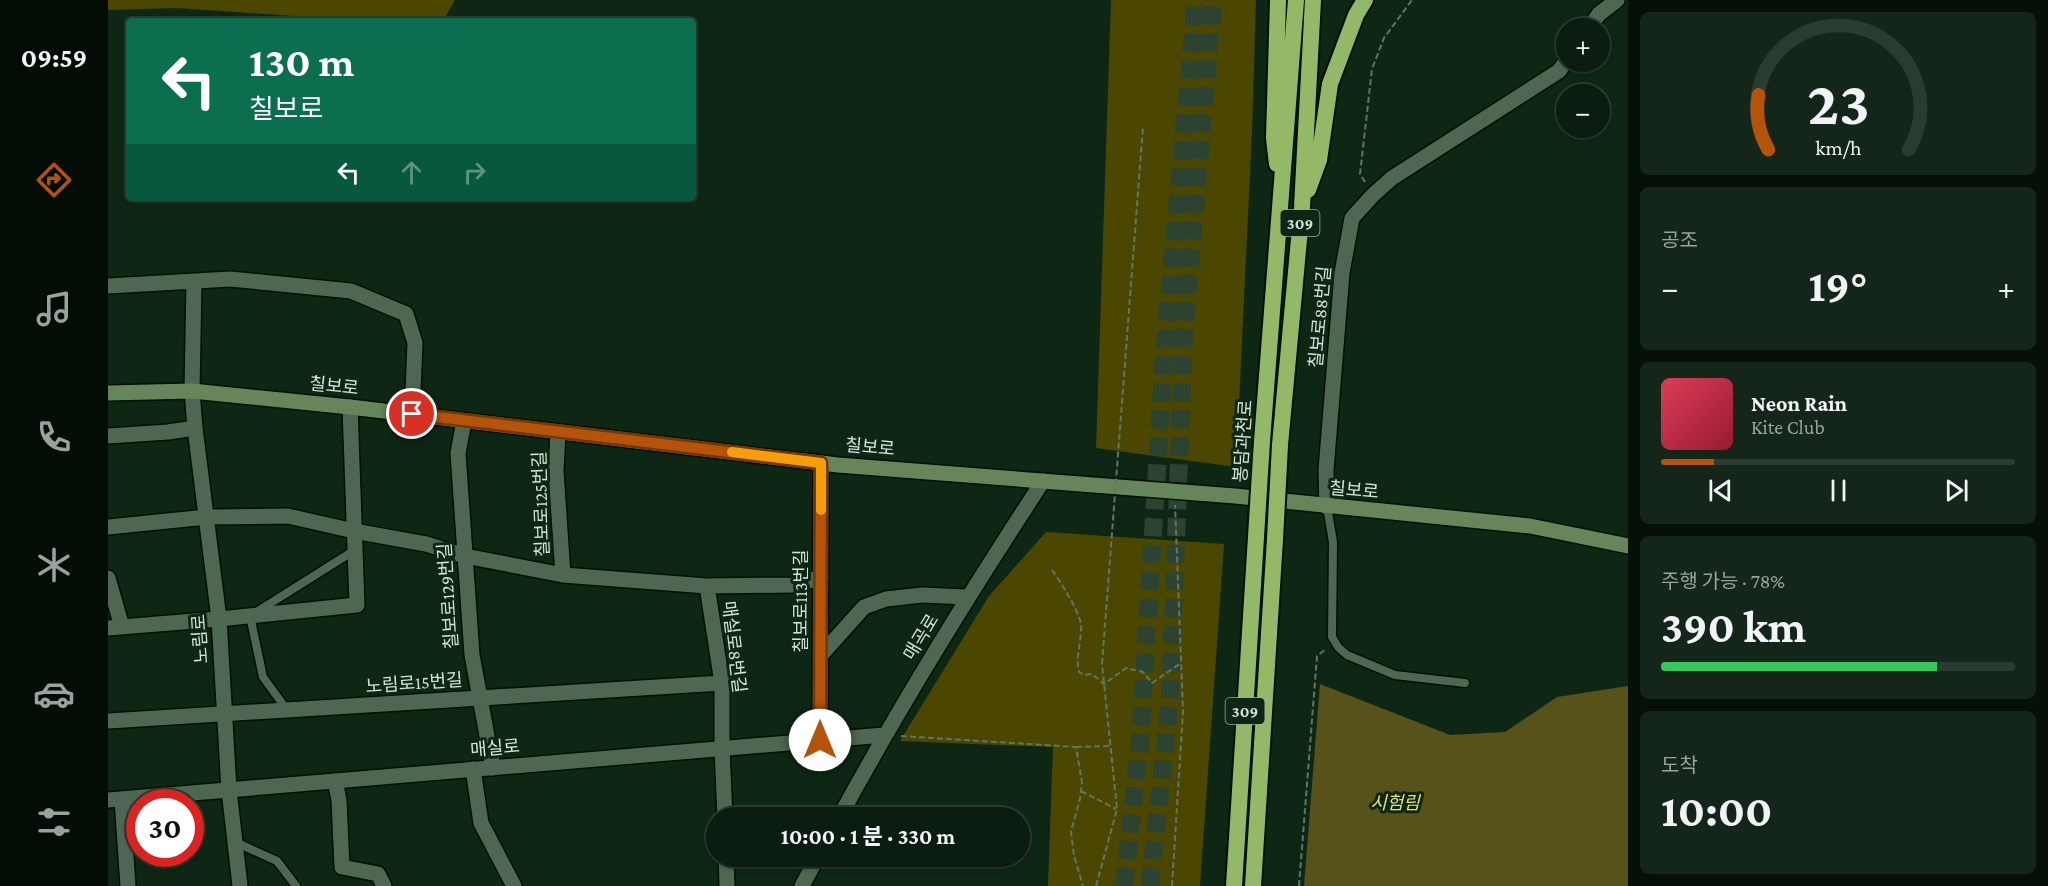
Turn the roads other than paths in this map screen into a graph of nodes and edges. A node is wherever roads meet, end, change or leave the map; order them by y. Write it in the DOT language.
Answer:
graph roads {
  1 [pos="1278,0"];
  2 [pos="1296,0"];
  3 [pos="1313,0"];
  4 [pos="1365,0"];
  5 [pos="1617,0"];
  6 [pos="1596,18"];
  7 [pos="1557,72"];
  8 [pos="1281,204"];
  9 [pos="1302,207"];
  10 [pos="194,282"];
  11 [pos="108,286"];
  12 [pos="192,391"];
  13 [pos="108,393"];
  14 [pos="350,407"];
  15 [pos="412,414"];
  16 [pos="464,421"];
  17 [pos="195,428"];
  18 [pos="558,432"];
  19 [pos="108,436"];
  20 [pos="821,463"];
  21 [pos="1043,481"];
  22 [pos="1327,507"];
  23 [pos="207,517"];
  24 [pos="108,527"];
  25 [pos="354,531"];
  26 [pos="1628,546"];
  27 [pos="355,550"];
  28 [pos="465,556"];
  29 [pos="563,574"];
  30 [pos="821,576"];
  31 [pos="108,578"];
  32 [pos="707,586"];
  33 [pos="967,597"];
  34 [pos="250,616"];
  35 [pos="219,619"];
  36 [pos="115,628"];
  37 [pos="821,655"];
  38 [pos="722,683"];
  39 [pos="1465,683"];
  40 [pos="480,698"];
  41 [pos="288,710"];
  42 [pos="225,714"];
  43 [pos="108,721"];
  44 [pos="884,735"];
  45 [pos="820,740"];
  46 [pos="722,748"];
  47 [pos="493,768"];
  48 [pos="473,769"];
  49 [pos="335,781"];
  50 [pos="229,790"];
  51 [pos="115,800"];
  52 [pos="725,807"];
  53 [pos="845,807"];
  54 [pos="235,842"];
  55 [pos="727,867"];
  56 [pos="812,867"];
  57 [pos="128,886"];
  58 [pos="240,886"];
  59 [pos="296,886"];
  60 [pos="384,886"];
  61 [pos="514,886"];
  62 [pos="728,886"];
  63 [pos="802,886"];
  64 [pos="1234,886"];
  65 [pos="1253,886"];
  1 -- 8 [label="highway"];
  2 -- 8 [label="highway, 봉담과천로 / 309"];
  3 -- 9 [label="highway, 봉담과천로 / 309"];
  4 -- 9 [label="highway"];
  5 -- 6 [label="street"];
  7 -- 22 [label="street, 칠보로88번길"];
  8 -- 64 [label="highway, 봉담과천로 / 309, bridge"];
  9 -- 65 [label="highway, 봉담과천로 / 309, bridge"];
  10 -- 11 [label="street"];
  10 -- 12 [label="street, 노림로"];
  10 -- 15 [label="street"];
  12 -- 13 [label="main road, 칠보로"];
  12 -- 14 [label="main road, 칠보로"];
  12 -- 17 [label="street, 노림로"];
  14 -- 15 [label="main road, 칠보로"];
  14 -- 25 [label="street"];
  15 -- 16 [label="main road, 칠보로"];
  16 -- 18 [label="main road, 칠보로"];
  16 -- 28 [label="street, 칠보로129번길"];
  17 -- 19 [label="street"];
  17 -- 23 [label="street, 노림로"];
  18 -- 20 [label="main road, 칠보로"];
  18 -- 29 [label="street, 칠보로125번길"];
  20 -- 21 [label="main road, 칠보로"];
  20 -- 30 [label="street, 칠보로113번길"];
  21 -- 22 [label="main road, 칠보로"];
  21 -- 33 [label="street, 매곡로"];
  22 -- 26 [label="main road, 칠보로"];
  22 -- 39 [label="lane"];
  23 -- 24 [label="street"];
  23 -- 25 [label="street"];
  23 -- 35 [label="street, 노림로"];
  25 -- 27 [label="street"];
  25 -- 28 [label="street"];
  27 -- 34 [label="lane"];
  27 -- 34 [label="street"];
  28 -- 29 [label="street"];
  28 -- 40 [label="street, 칠보로129번길"];
  29 -- 32 [label="street"];
  30 -- 32 [label="street"];
  30 -- 37 [label="street, 칠보로113번길"];
  31 -- 36 [label="street"];
  32 -- 38 [label="street, 매실로8번길"];
  33 -- 37 [label="street"];
  33 -- 44 [label="street, 매곡로"];
  34 -- 35 [label="street"];
  34 -- 41 [label="lane"];
  35 -- 36 [label="street"];
  35 -- 42 [label="street, 노림로"];
  37 -- 45 [label="street, 칠보로113번길"];
  38 -- 40 [label="street, 노림로15번길"];
  38 -- 46 [label="street, 매실로8번길"];
  40 -- 41 [label="street, 노림로15번길"];
  40 -- 47 [label="street, 칠보로129번길"];
  41 -- 42 [label="street, 노림로15번길"];
  42 -- 43 [label="street, 노림로15번길"];
  42 -- 50 [label="street, 노림로"];
  44 -- 45 [label="street, 매실로"];
  44 -- 53 [label="street, 매곡로"];
  45 -- 46 [label="street, 매실로"];
  46 -- 47 [label="street, 매실로"];
  46 -- 52 [label="street, 매실로8번길"];
  47 -- 48 [label="street, 매실로"];
  48 -- 49 [label="street, 매실로"];
  48 -- 61 [label="street"];
  49 -- 50 [label="street, 매실로"];
  49 -- 60 [label="street"];
  50 -- 51 [label="street, 매실로"];
  50 -- 54 [label="street, 노림로"];
  51 -- 57 [label="street"];
  54 -- 58 [label="street, 노림로"];
  54 -- 59 [label="lane"];
  55 -- 62 [label="street"];
  56 -- 63 [label="street"];
}
